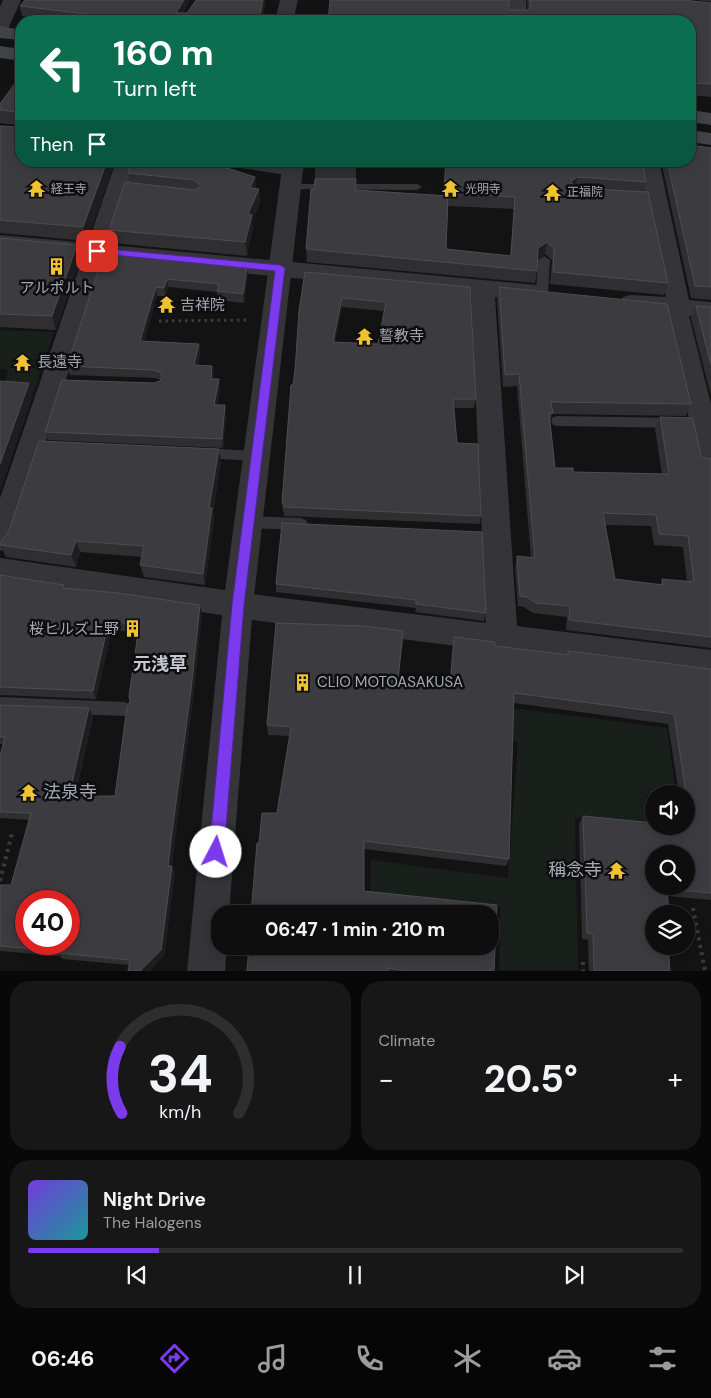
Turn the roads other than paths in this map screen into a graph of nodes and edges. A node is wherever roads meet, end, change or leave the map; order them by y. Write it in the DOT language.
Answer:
graph roads {
  1 [pos="12,0"];
  2 [pos="289,0"];
  3 [pos="517,0"];
  4 [pos="285,15"];
  5 [pos="518,15"];
  6 [pos="0,27"];
  7 [pos="0,32"];
  8 [pos="15,33"];
  9 [pos="0,52"];
  10 [pos="15,53"];
  11 [pos="696,117"];
  12 [pos="711,119"];
  13 [pos="696,137"];
  14 [pos="711,139"];
  15 [pos="126,167"];
  16 [pos="266,167"];
  17 [pos="648,167"];
  18 [pos="292,172"];
  19 [pos="417,187"];
  20 [pos="0,242"];
  21 [pos="97,251"];
  22 [pos="544,260"];
  23 [pos="280,268"];
  24 [pos="482,289"];
  25 [pos="552,295"];
  26 [pos="608,300"];
  27 [pos="675,307"];
  28 [pos="711,310"];
  29 [pos="704,409"];
  30 [pos="558,421"];
  31 [pos="190,453"];
  32 [pos="257,456"];
  33 [pos="711,458"];
  34 [pos="248,522"];
  35 [pos="314,525"];
  36 [pos="0,539"];
  37 [pos="0,570"];
  38 [pos="238,605"];
  39 [pos="502,638"];
  40 [pos="711,664"];
  41 [pos="0,704"];
  42 [pos="124,710"];
  43 [pos="206,970"];
  1 -- 6 [label="street"];
  2 -- 4 [label="street"];
  3 -- 5 [label="street"];
  7 -- 8 [label="main road"];
  9 -- 10 [label="main road"];
  11 -- 12 [label="main road"];
  13 -- 14 [label="main road"];
  15 -- 21 [label="street"];
  16 -- 18 [label="street"];
  17 -- 27 [label="street"];
  18 -- 19 [label="lane"];
  18 -- 23 [label="street"];
  20 -- 21 [label="street"];
  21 -- 23 [label="street"];
  21 -- 36 [label="street"];
  22 -- 25 [label="lane"];
  23 -- 24 [label="street"];
  23 -- 32 [label="street"];
  24 -- 25 [label="street"];
  24 -- 39 [label="street"];
  26 -- 27 [label="street"];
  27 -- 28 [label="street"];
  27 -- 29 [label="street"];
  29 -- 30 [label="lane"];
  29 -- 33 [label="street"];
  31 -- 32 [label="lane"];
  32 -- 34 [label="street"];
  34 -- 35 [label="lane"];
  34 -- 38 [label="street"];
  37 -- 38 [label="street"];
  38 -- 39 [label="street"];
  38 -- 43 [label="street"];
  39 -- 40 [label="street"];
  41 -- 42 [label="lane"];
}
